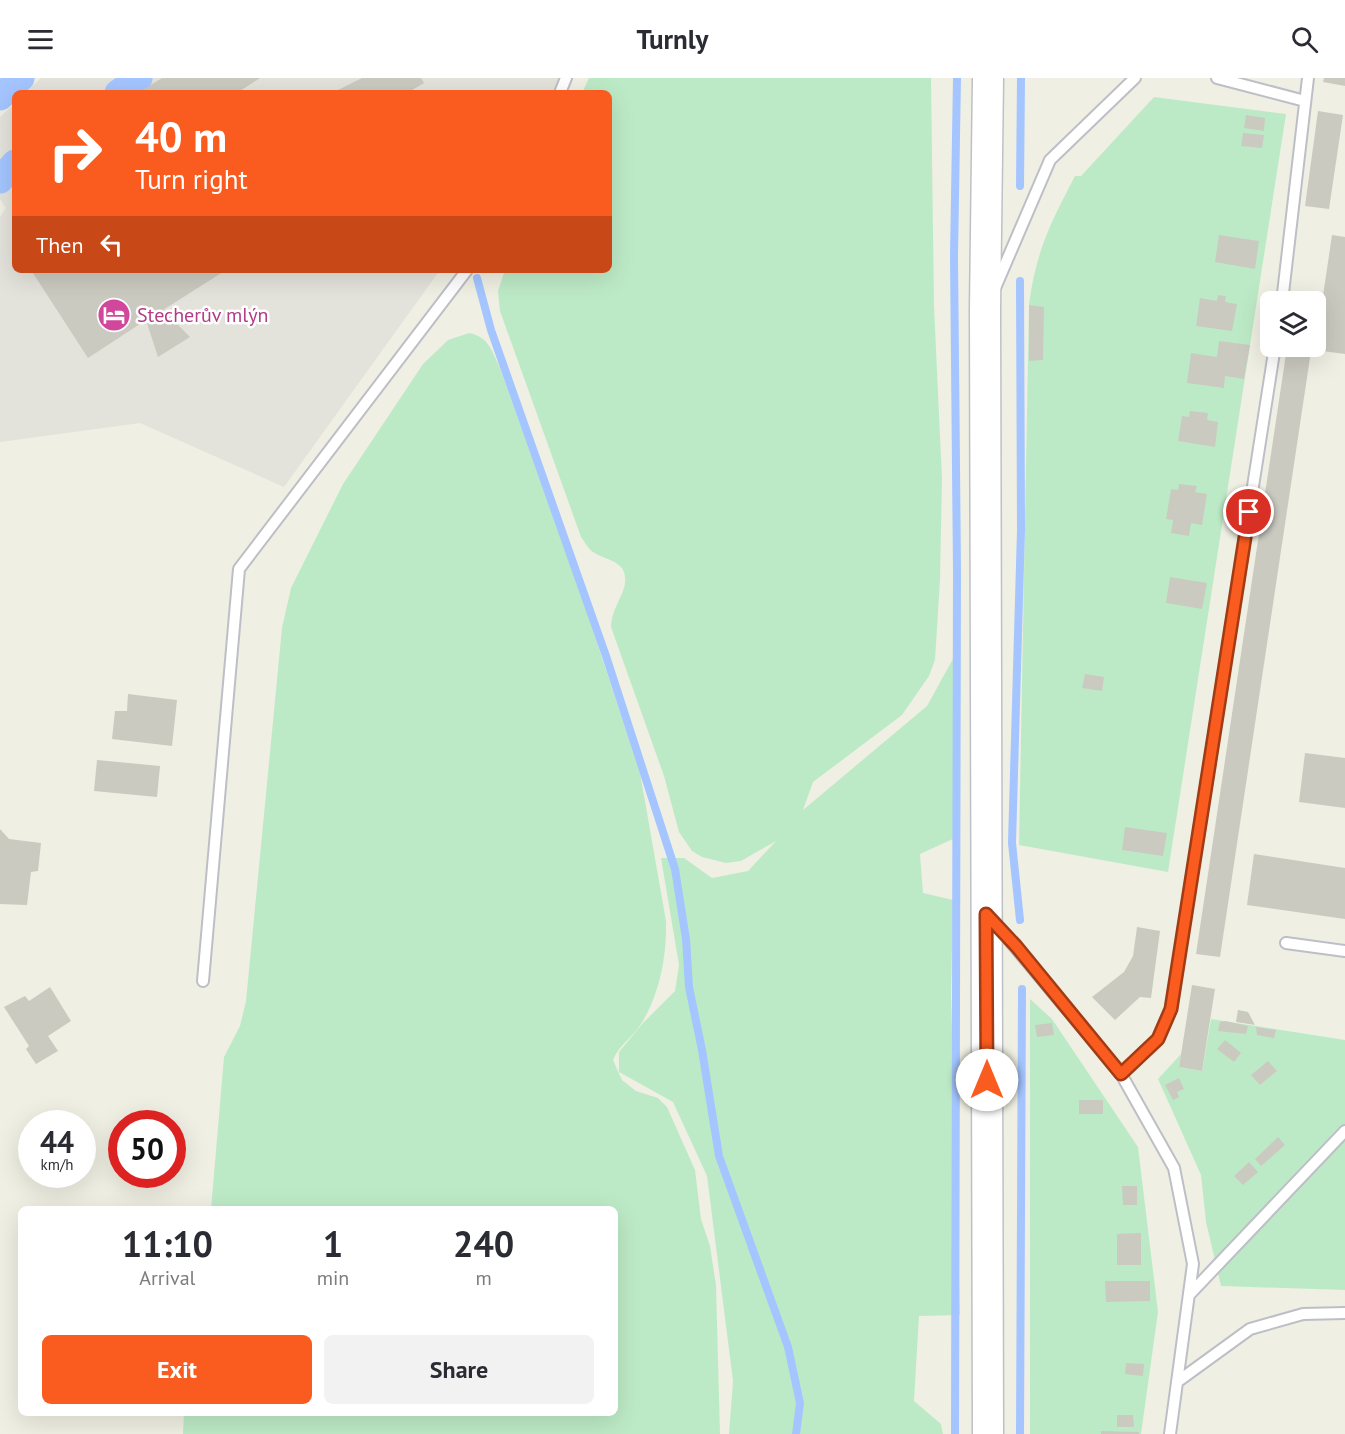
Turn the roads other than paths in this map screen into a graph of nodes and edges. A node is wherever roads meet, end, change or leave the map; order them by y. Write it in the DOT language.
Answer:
graph roads {
  1 [pos="988,78"];
  2 [pos="1135,78"];
  3 [pos="1217,78"];
  4 [pos="1308,78"];
  5 [pos="1305,101"];
  6 [pos="465,273"];
  7 [pos="1283,291"];
  8 [pos="985,310"];
  9 [pos="1273,357"];
  10 [pos="986,914"];
  11 [pos="1286,943"];
  12 [pos="1345,951"];
  13 [pos="203,981"];
  14 [pos="1121,1074"];
  15 [pos="1345,1131"];
  16 [pos="1188,1295"];
  17 [pos="1345,1313"];
  18 [pos="1177,1382"];
  19 [pos="988,1434"];
  20 [pos="1170,1434"];
  1 -- 8 [label="main road"];
  2 -- 8 [label="lane"];
  3 -- 5 [label="lane"];
  4 -- 5 [label="lane"];
  5 -- 7 [label="lane"];
  6 -- 13 [label="lane"];
  8 -- 10 [label="main road"];
  9 -- 14 [label="lane"];
  10 -- 14 [label="lane"];
  10 -- 19 [label="main road"];
  11 -- 12 [label="lane"];
  14 -- 16 [label="lane"];
  15 -- 16 [label="lane"];
  16 -- 18 [label="lane"];
  17 -- 18 [label="lane"];
  18 -- 20 [label="lane"];
}
